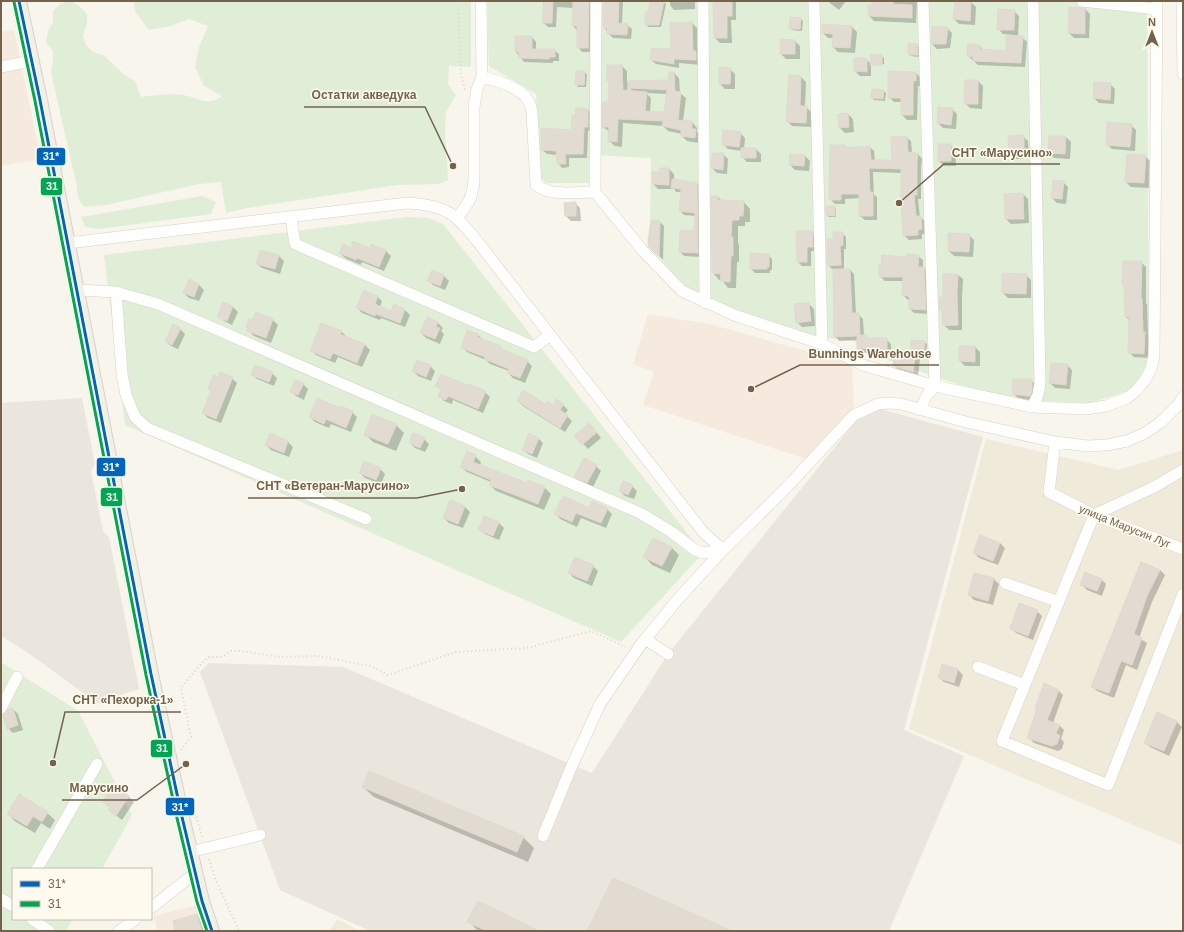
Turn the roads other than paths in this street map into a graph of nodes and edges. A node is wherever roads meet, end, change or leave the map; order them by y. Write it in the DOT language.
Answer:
graph roads {
  1 [pos="19,1"];
  2 [pos="481,1"];
  3 [pos="596,1"];
  4 [pos="703,1"];
  5 [pos="814,1"];
  6 [pos="923,1"];
  7 [pos="1033,1"];
  8 [pos="1082,1"];
  9 [pos="1182,1"];
  10 [pos="1157,5"];
  11 [pos="31,61"];
  12 [pos="1,67"];
  13 [pos="1183,74"];
  14 [pos="482,77"];
  15 [pos="595,192"];
  16 [pos="291,218"];
  17 [pos="457,218"];
  18 [pos="68,243"];
  19 [pos="77,290"];
  20 [pos="116,292"];
  21 [pos="705,302"];
  22 [pos="550,335"];
  23 [pos="822,344"];
  24 [pos="935,386"];
  25 [pos="1183,397"];
  26 [pos="1032,407"];
  27 [pos="920,410"];
  28 [pos="1054,442"];
  29 [pos="1183,470"];
  30 [pos="1094,515"];
  31 [pos="366,519"];
  32 [pos="1183,548"];
  33 [pos="723,550"];
  34 [pos="1005,583"];
  35 [pos="1183,594"];
  36 [pos="1059,602"];
  37 [pos="645,639"];
  38 [pos="668,654"];
  39 [pos="978,667"];
  40 [pos="17,678"];
  41 [pos="1025,685"];
  42 [pos="1,708"];
  43 [pos="97,764"];
  44 [pos="260,835"];
  45 [pos="543,836"];
  46 [pos="190,852"];
  47 [pos="38,868"];
  48 [pos="195,873"];
  49 [pos="1,899"];
  50 [pos="12,905"];
  51 [pos="152,907"];
  52 [pos="33,920"];
  53 [pos="135,920"];
  54 [pos="49,931"];
  55 [pos="119,931"];
  56 [pos="212,931"];
  1 -- 11 [label="main road"];
  2 -- 14 [label="street"];
  3 -- 15 [label="street"];
  4 -- 21 [label="street"];
  5 -- 23 [label="street"];
  6 -- 24 [label="street"];
  7 -- 26 [label="street"];
  8 -- 10 [label="street"];
  9 -- 13 [label="street"];
  10 -- 26 [label="street"];
  11 -- 12 [label="street"];
  11 -- 18 [label="main road"];
  14 -- 15 [label="street"];
  14 -- 17 [label="street"];
  15 -- 21 [label="street"];
  16 -- 17 [label="street"];
  16 -- 18 [label="street"];
  16 -- 22 [label="street"];
  17 -- 22 [label="street"];
  18 -- 19 [label="main road"];
  19 -- 20 [label="street"];
  19 -- 46 [label="main road"];
  20 -- 31 [label="street"];
  20 -- 33 [label="street"];
  21 -- 23 [label="street"];
  22 -- 33 [label="street"];
  23 -- 24 [label="street"];
  24 -- 26 [label="street"];
  24 -- 27 [label="street"];
  25 -- 28 [label="street"];
  27 -- 28 [label="street"];
  27 -- 33 [label="street"];
  28 -- 30 [label="street, улица Марусин Луг"];
  29 -- 30 [label="street"];
  30 -- 32 [label="street, улица Марусин Луг"];
  30 -- 36 [label="street"];
  33 -- 37 [label="street"];
  34 -- 36 [label="street"];
  35 -- 41 [label="street"];
  36 -- 41 [label="street"];
  37 -- 38 [label="street"];
  37 -- 45 [label="street"];
  39 -- 41 [label="street"];
  40 -- 42 [label="street"];
  43 -- 47 [label="street"];
  44 -- 46 [label="street"];
  46 -- 48 [label="main road"];
  48 -- 51 [label="street"];
  48 -- 56 [label="main road"];
  49 -- 50 [label="street"];
  52 -- 54 [label="street"];
  53 -- 55 [label="street"];
}
